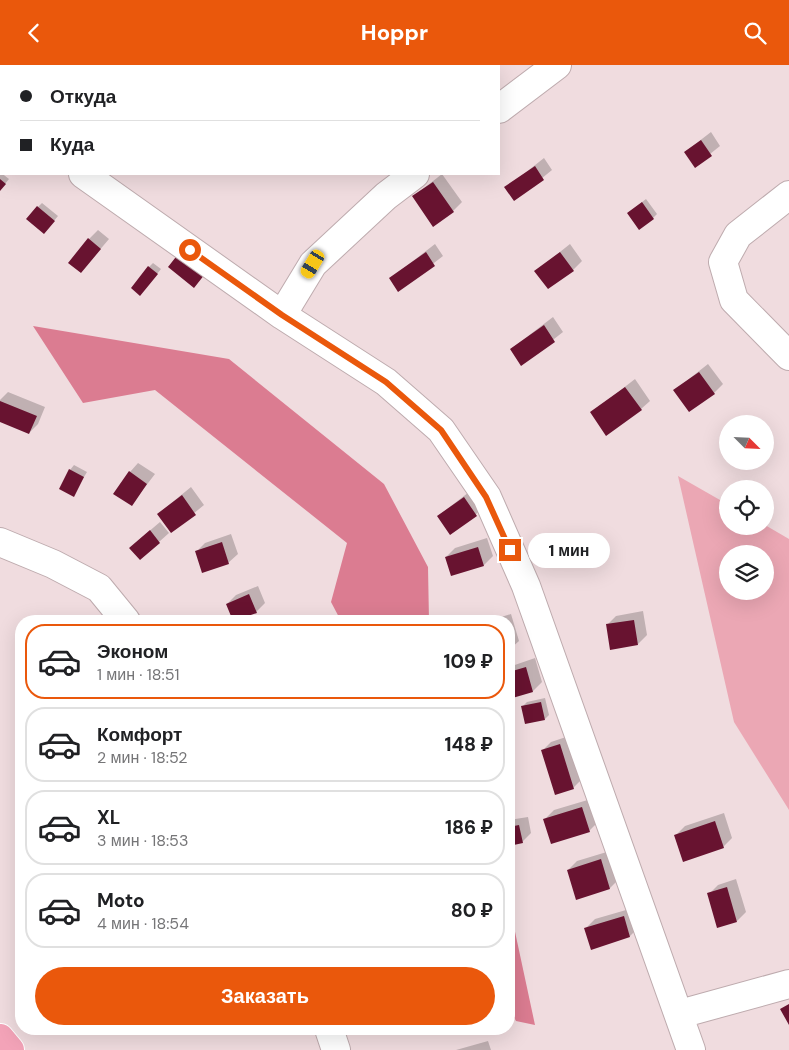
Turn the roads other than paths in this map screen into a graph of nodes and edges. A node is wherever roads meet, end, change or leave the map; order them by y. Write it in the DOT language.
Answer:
graph roads {
  1 [pos="557,65"];
  2 [pos="500,108"];
  3 [pos="84,175"];
  4 [pos="414,175"];
  5 [pos="789,195"];
  6 [pos="282,315"];
  7 [pos="789,356"];
  8 [pos="0,542"];
  9 [pos="121,615"];
  10 [pos="789,984"];
  11 [pos="680,1014"];
  12 [pos="332,1035"];
  13 [pos="0,1038"];
  14 [pos="10,1050"];
  15 [pos="336,1050"];
  16 [pos="691,1050"];
  1 -- 2 [label="street"];
  3 -- 6 [label="street"];
  4 -- 6 [label="street"];
  5 -- 7 [label="street"];
  6 -- 11 [label="street"];
  8 -- 9 [label="street"];
  10 -- 11 [label="street"];
  11 -- 16 [label="street"];
  12 -- 15 [label="street"];
  13 -- 14 [label="main road"];
}
